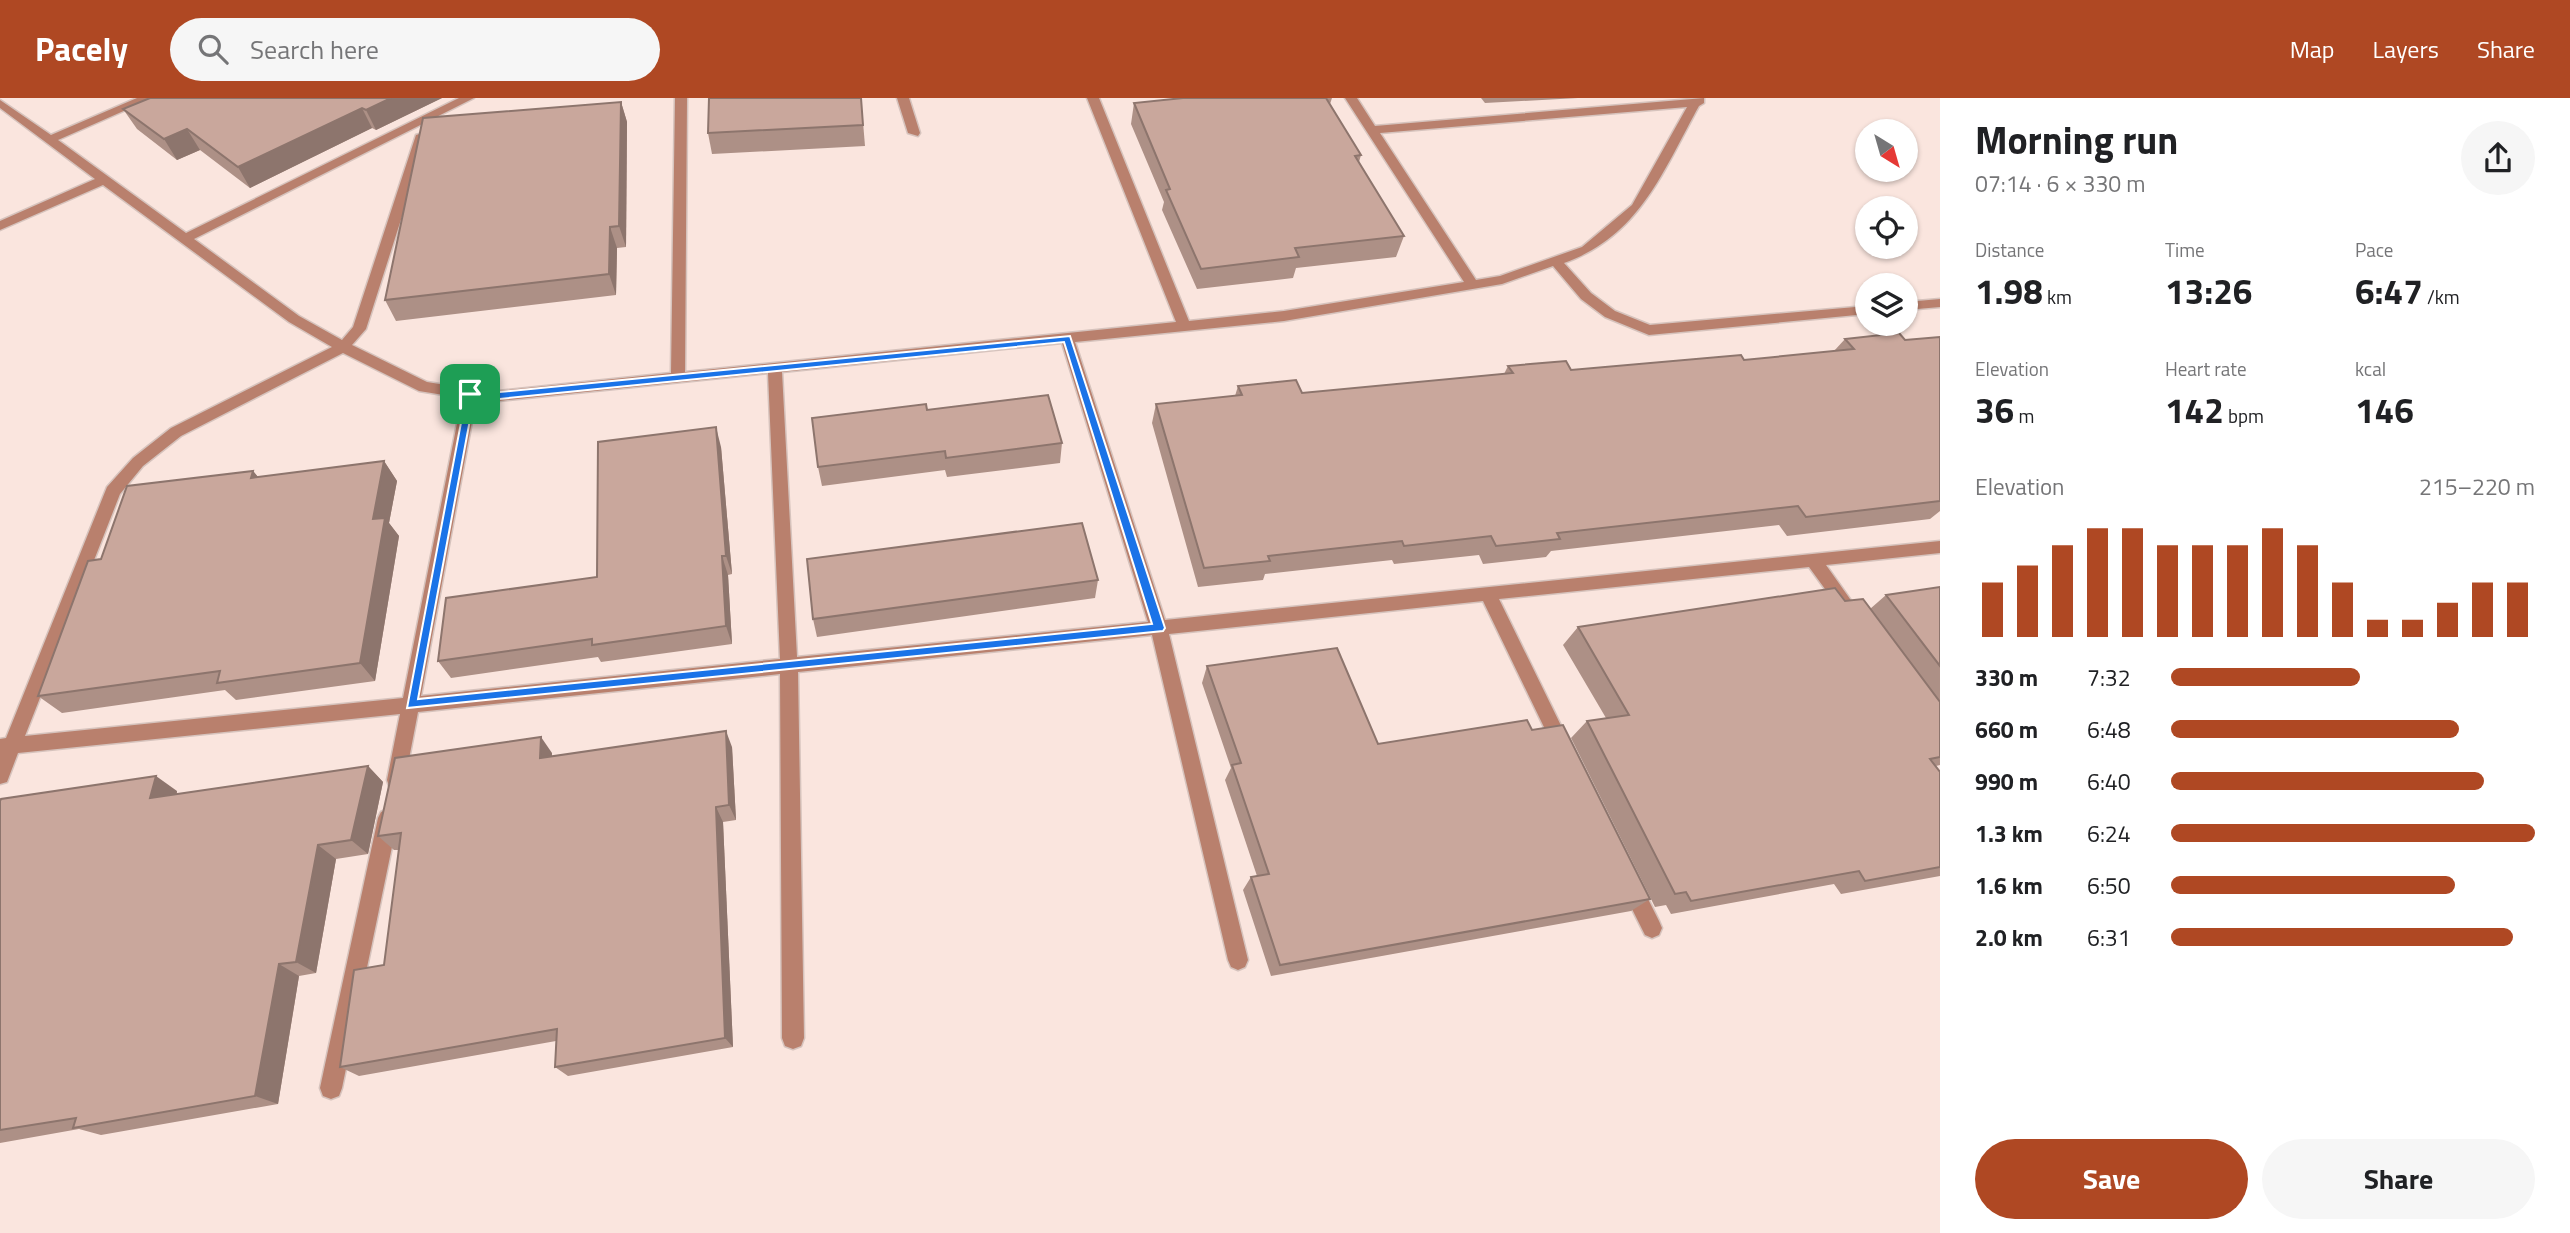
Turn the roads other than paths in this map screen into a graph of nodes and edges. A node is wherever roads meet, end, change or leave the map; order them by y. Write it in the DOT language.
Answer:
graph roads {
  1 [pos="147,98"];
  2 [pos="468,98"];
  3 [pos="681,98"];
  4 [pos="903,98"];
  5 [pos="1093,98"];
  6 [pos="1352,98"];
  7 [pos="1698,100"];
  8 [pos="0,103"];
  9 [pos="428,119"];
  10 [pos="1372,130"];
  11 [pos="914,133"];
  12 [pos="51,139"];
  13 [pos="103,180"];
  14 [pos="0,226"];
  15 [pos="185,239"];
  16 [pos="1556,261"];
  17 [pos="1473,285"];
  18 [pos="1940,303"];
  19 [pos="1918,305"];
  20 [pos="1855,311"];
  21 [pos="1184,326"];
  22 [pos="1067,338"];
  23 [pos="343,347"];
  24 [pos="775,368"];
  25 [pos="678,377"];
  26 [pos="470,394"];
  27 [pos="1940,547"];
  28 [pos="1813,560"];
  29 [pos="1488,593"];
  30 [pos="1861,625"];
  31 [pos="1159,628"];
  32 [pos="789,666"];
  33 [pos="412,705"];
  34 [pos="6,746"];
  35 [pos="1573,767"];
  36 [pos="0,776"];
  37 [pos="1622,866"];
  38 [pos="1652,928"];
  39 [pos="1238,960"];
  40 [pos="793,1038"];
  41 [pos="331,1088"];
  1 -- 12 [label="street"];
  2 -- 9 [label="street"];
  3 -- 25 [label="street"];
  4 -- 11 [label="street"];
  5 -- 21 [label="street"];
  6 -- 10 [label="street"];
  7 -- 10 [label="street"];
  7 -- 16 [label="street"];
  8 -- 12 [label="street"];
  9 -- 15 [label="street"];
  9 -- 23 [label="street"];
  10 -- 17 [label="street"];
  12 -- 13 [label="street"];
  13 -- 14 [label="street"];
  13 -- 15 [label="street"];
  15 -- 23 [label="street"];
  16 -- 17 [label="street"];
  16 -- 20 [label="street"];
  17 -- 21 [label="street"];
  18 -- 19 [label="street"];
  21 -- 22 [label="street"];
  22 -- 24 [label="street"];
  22 -- 31 [label="street"];
  23 -- 26 [label="street"];
  23 -- 34 [label="street"];
  24 -- 25 [label="street"];
  24 -- 32 [label="street"];
  25 -- 26 [label="street"];
  26 -- 33 [label="street"];
  27 -- 28 [label="street"];
  28 -- 29 [label="street"];
  28 -- 30 [label="street"];
  29 -- 31 [label="street"];
  29 -- 35 [label="street"];
  31 -- 32 [label="street"];
  31 -- 39 [label="street"];
  32 -- 33 [label="street"];
  32 -- 40 [label="street"];
  33 -- 34 [label="street"];
  33 -- 41 [label="street"];
  34 -- 36 [label="street"];
  37 -- 38 [label="street"];
}
